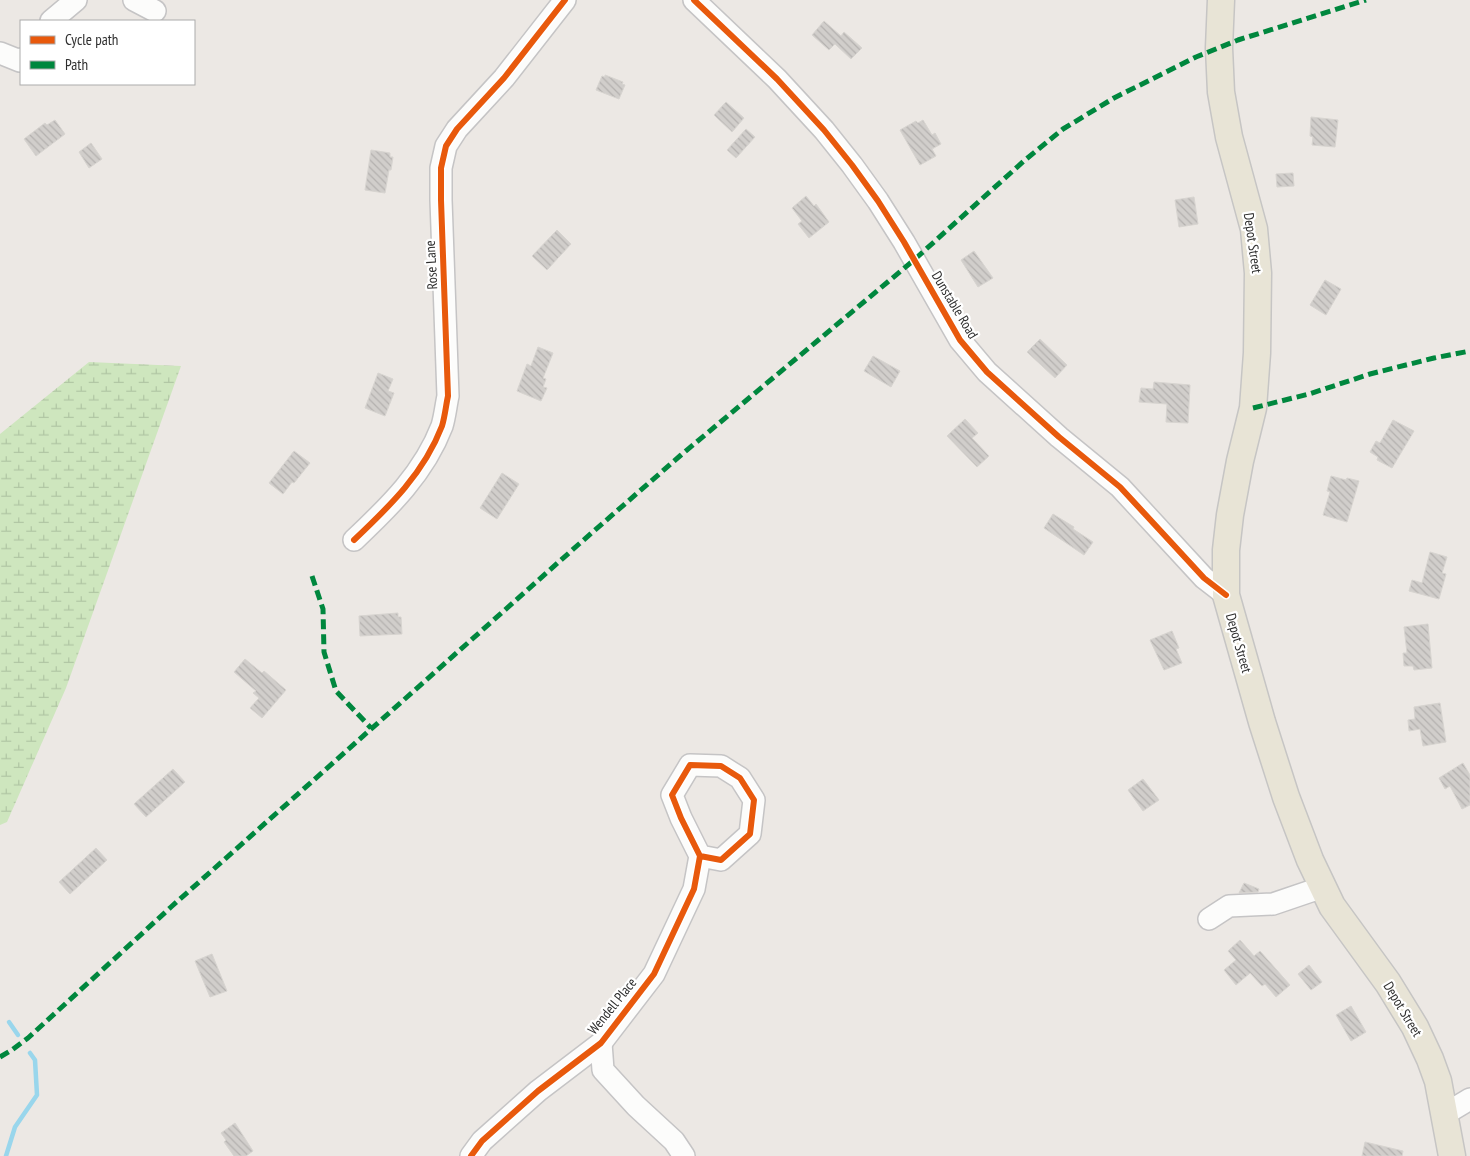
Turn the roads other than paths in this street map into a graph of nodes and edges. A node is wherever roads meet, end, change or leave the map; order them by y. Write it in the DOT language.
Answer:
graph roads {
  1 [pos="76,0"];
  2 [pos="134,0"];
  3 [pos="565,0"];
  4 [pos="694,0"];
  5 [pos="1221,0"];
  6 [pos="155,11"];
  7 [pos="52,20"];
  8 [pos="0,54"];
  9 [pos="20,61"];
  10 [pos="354,540"];
  11 [pos="1226,595"];
  12 [pos="700,856"];
  13 [pos="1323,887"];
  14 [pos="1209,919"];
  15 [pos="601,1042"];
  16 [pos="1470,1099"];
  17 [pos="1445,1114"];
  18 [pos="471,1156"];
  19 [pos="684,1156"];
  20 [pos="1452,1156"];
  1 -- 7 [label="street"];
  2 -- 6 [label="street"];
  3 -- 10 [label="street, Rose Lane"];
  4 -- 11 [label="street, Dunstable Road"];
  5 -- 11 [label="main road, Depot Street"];
  8 -- 9 [label="street"];
  11 -- 13 [label="main road, Depot Street"];
  12 -- 12 [label="street"];
  12 -- 15 [label="street, Wendell Place"];
  13 -- 14 [label="street"];
  13 -- 17 [label="main road, Depot Street"];
  15 -- 18 [label="street, Wendell Place"];
  15 -- 19 [label="street"];
  16 -- 17 [label="street"];
  17 -- 20 [label="main road, Depot Street"];
}
